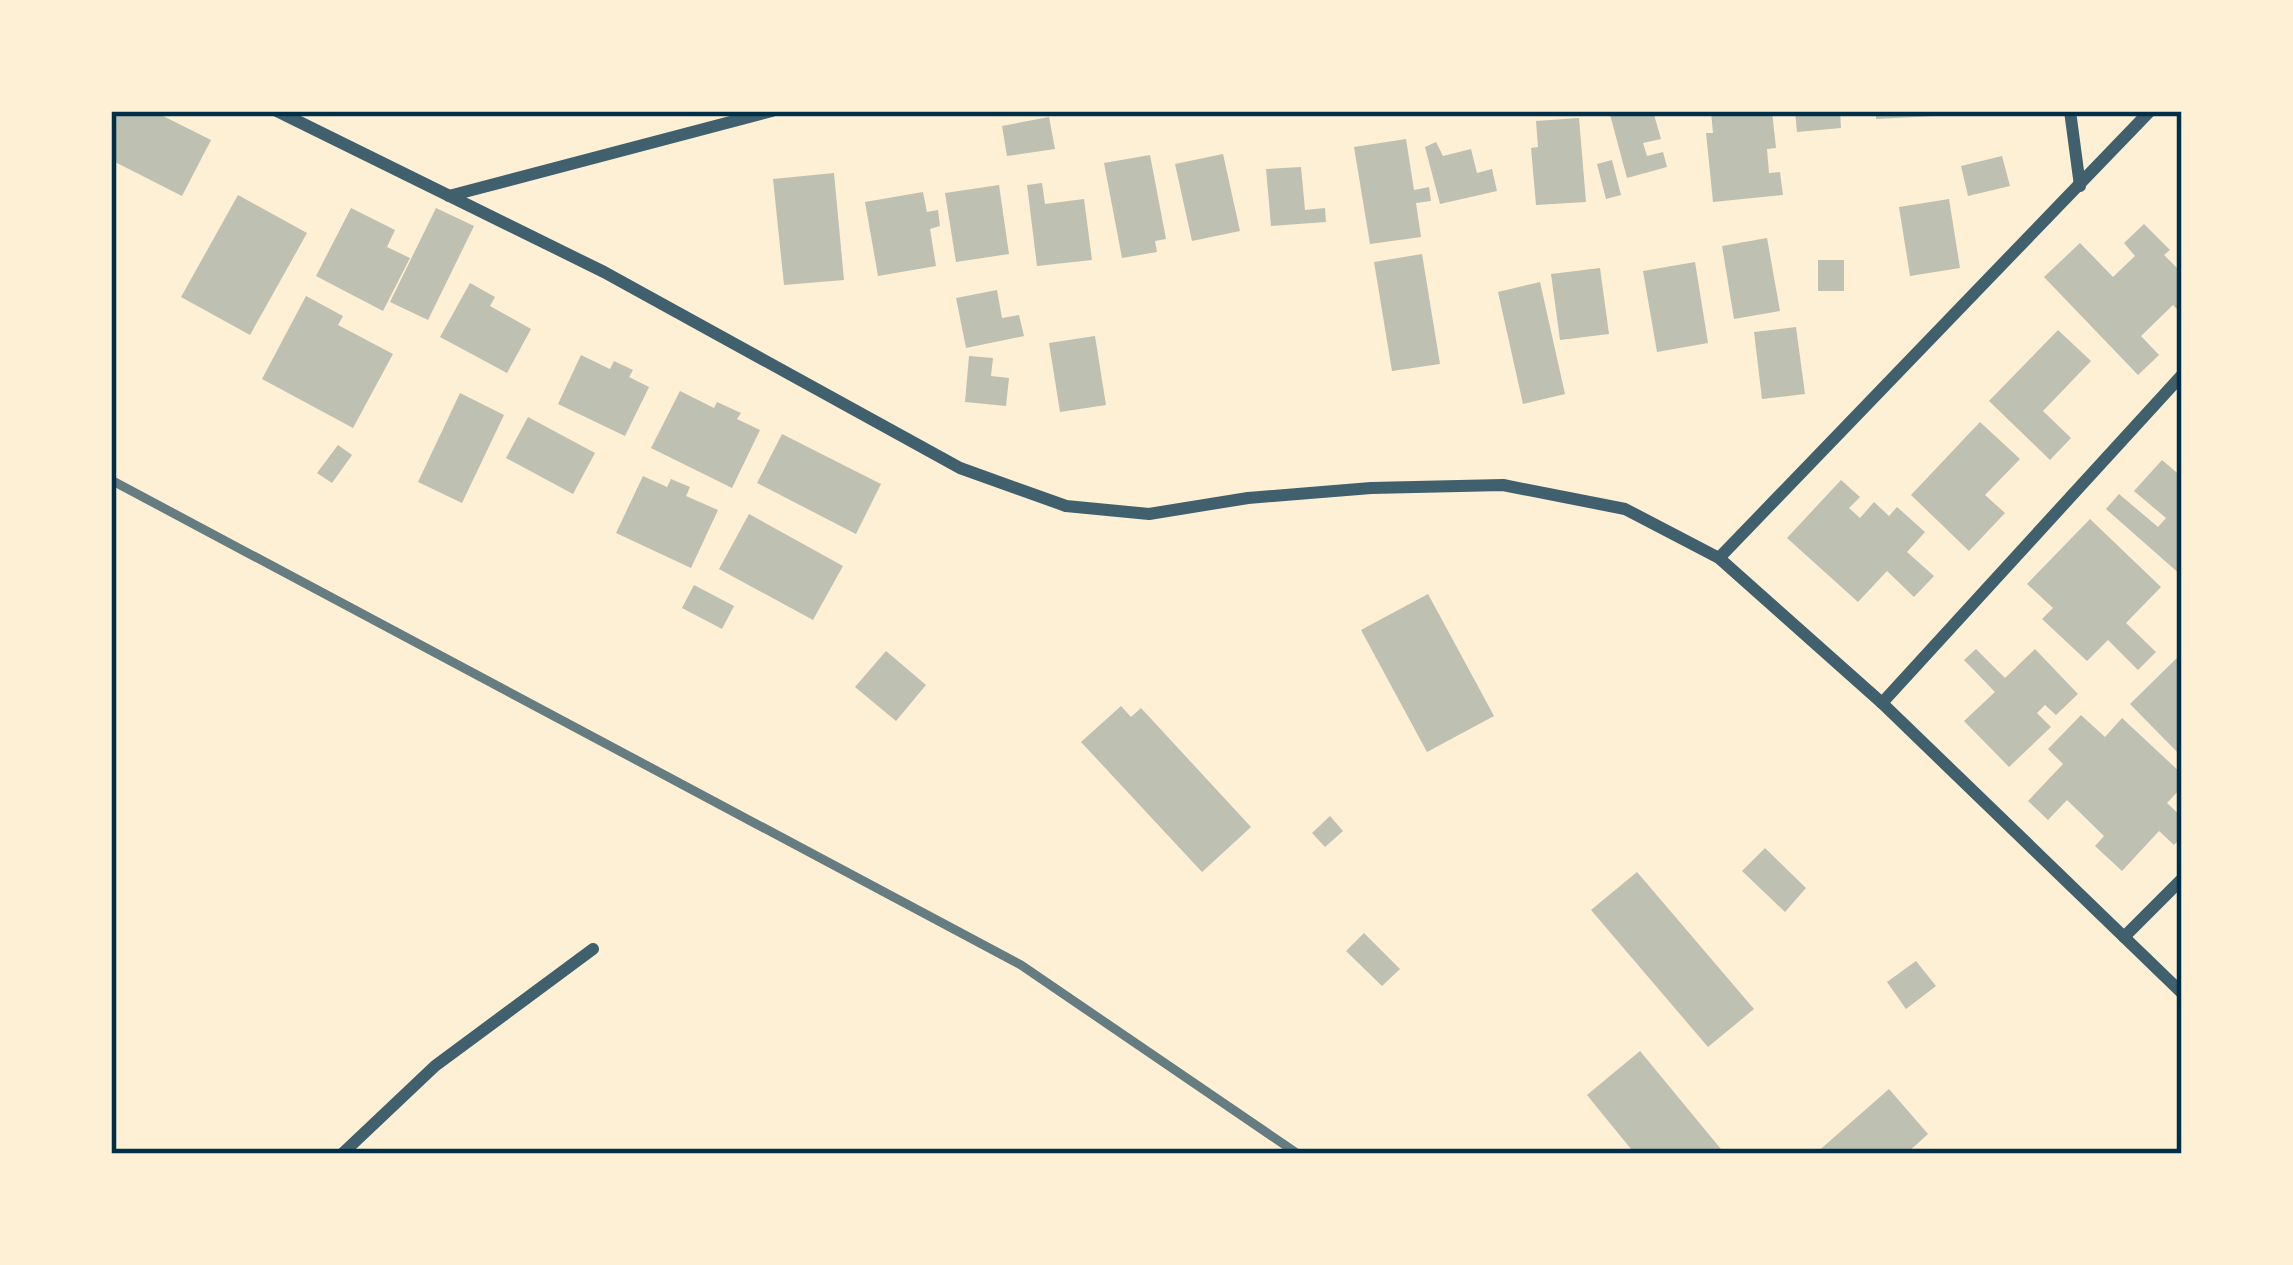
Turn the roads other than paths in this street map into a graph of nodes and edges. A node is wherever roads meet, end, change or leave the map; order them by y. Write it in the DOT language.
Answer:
graph roads {
  1 [pos="277,111"];
  2 [pos="769,111"];
  3 [pos="2070,111"];
  4 [pos="2150,111"];
  5 [pos="2080,186"];
  6 [pos="449,196"];
  7 [pos="2182,375"];
  8 [pos="1719,558"];
  9 [pos="1882,704"];
  10 [pos="2182,879"];
  11 [pos="2124,938"];
  12 [pos="593,949"];
  13 [pos="2182,993"];
  14 [pos="343,1154"];
  1 -- 6 [label="street"];
  2 -- 6 [label="street"];
  3 -- 5 [label="street"];
  4 -- 5 [label="street"];
  5 -- 8 [label="street"];
  6 -- 8 [label="street"];
  7 -- 9 [label="street"];
  8 -- 9 [label="street"];
  9 -- 11 [label="street"];
  10 -- 11 [label="street"];
  11 -- 13 [label="street"];
  12 -- 14 [label="street"];
}
